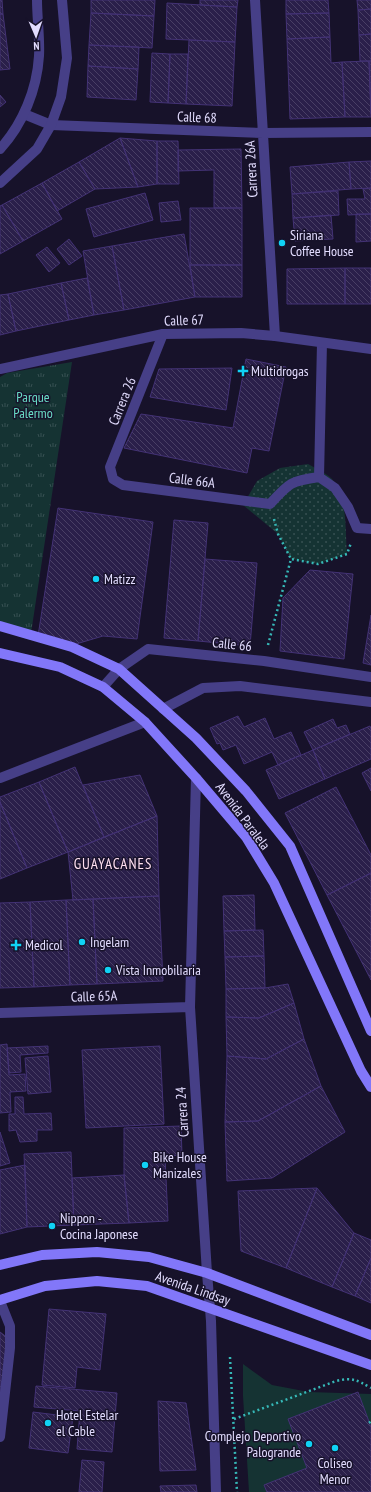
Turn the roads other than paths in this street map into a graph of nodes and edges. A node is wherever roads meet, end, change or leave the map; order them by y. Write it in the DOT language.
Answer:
graph roads {
  1 [pos="36,0"];
  2 [pos="62,0"];
  3 [pos="255,0"];
  4 [pos="24,114"];
  5 [pos="51,125"];
  6 [pos="371,132"];
  7 [pos="263,134"];
  8 [pos="0,149"];
  9 [pos="0,183"];
  10 [pos="163,334"];
  11 [pos="275,336"];
  12 [pos="322,343"];
  13 [pos="371,349"];
  14 [pos="0,369"];
  15 [pos="319,477"];
  16 [pos="113,478"];
  17 [pos="371,529"];
  18 [pos="0,626"];
  19 [pos="0,653"];
  20 [pos="119,669"];
  21 [pos="371,678"];
  22 [pos="103,687"];
  23 [pos="371,702"];
  24 [pos="163,709"];
  25 [pos="145,722"];
  26 [pos="0,778"];
  27 [pos="196,778"];
  28 [pos="190,1008"];
  29 [pos="0,1013"];
  30 [pos="371,1031"];
  31 [pos="371,1087"];
  32 [pos="0,1266"];
  33 [pos="207,1273"];
  34 [pos="0,1301"];
  35 [pos="210,1308"];
  36 [pos="371,1335"];
  37 [pos="371,1365"];
  38 [pos="0,1437"];
  39 [pos="216,1492"];
  1 -- 4 [label="street"];
  2 -- 5 [label="street"];
  3 -- 7 [label="street, Carrera 26A"];
  4 -- 5 [label="street, Calle 68"];
  4 -- 8 [label="street"];
  5 -- 7 [label="street, Calle 68"];
  5 -- 9 [label="street"];
  6 -- 7 [label="street, Calle 68"];
  7 -- 11 [label="street, Carrera 26A"];
  10 -- 11 [label="street, Calle 67"];
  10 -- 14 [label="street, Calle 67"];
  10 -- 16 [label="street, Carrera 26"];
  11 -- 12 [label="street, Calle 67"];
  12 -- 13 [label="street, Calle 67"];
  12 -- 15 [label="street"];
  15 -- 16 [label="street, Calle 66A"];
  15 -- 17 [label="street"];
  18 -- 20 [label="main road, Avenida Paralela"];
  19 -- 22 [label="main road, Avenida Paralela"];
  20 -- 21 [label="street, Calle 66"];
  20 -- 22 [label="street, Calle 66"];
  20 -- 24 [label="main road, Avenida Paralela"];
  22 -- 25 [label="main road, Avenida Paralela"];
  23 -- 24 [label="street"];
  24 -- 30 [label="main road, Avenida Paralela"];
  25 -- 26 [label="street"];
  25 -- 27 [label="main road, Avenida Paralela"];
  27 -- 28 [label="street, Carrera 24"];
  27 -- 31 [label="main road, Avenida Paralela"];
  28 -- 29 [label="street, Calle 65A"];
  28 -- 33 [label="street, Carrera 24"];
  32 -- 33 [label="main road, Avenida Lindsay"];
  33 -- 35 [label="street, Carrera 24"];
  33 -- 36 [label="main road, Avenida Lindsay"];
  34 -- 35 [label="main road, Avenida Lindsay"];
  34 -- 38 [label="street"];
  35 -- 37 [label="main road, Avenida Lindsay"];
  35 -- 39 [label="street, Carrera 24"];
}
